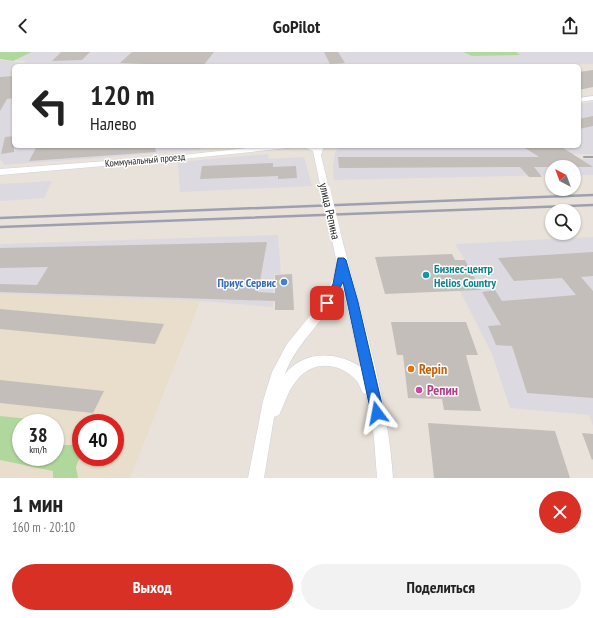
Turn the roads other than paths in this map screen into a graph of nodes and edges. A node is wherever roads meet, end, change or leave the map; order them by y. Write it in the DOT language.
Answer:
graph roads {
  1 [pos="593,98"];
  2 [pos="581,100"];
  3 [pos="270,148"];
  4 [pos="320,150"];
  5 [pos="0,172"];
  6 [pos="341,260"];
  7 [pos="376,406"];
  8 [pos="263,439"];
  9 [pos="256,478"];
  10 [pos="385,478"];
  1 -- 2 [label="street"];
  3 -- 5 [label="street, Коммунальный проезд"];
  4 -- 6 [label="street, улица Репина, bridge"];
  6 -- 7 [label="street, улица Репина"];
  6 -- 8 [label="street"];
  7 -- 8 [label="street"];
  7 -- 10 [label="street, улица Репина"];
  8 -- 9 [label="street"];
}
